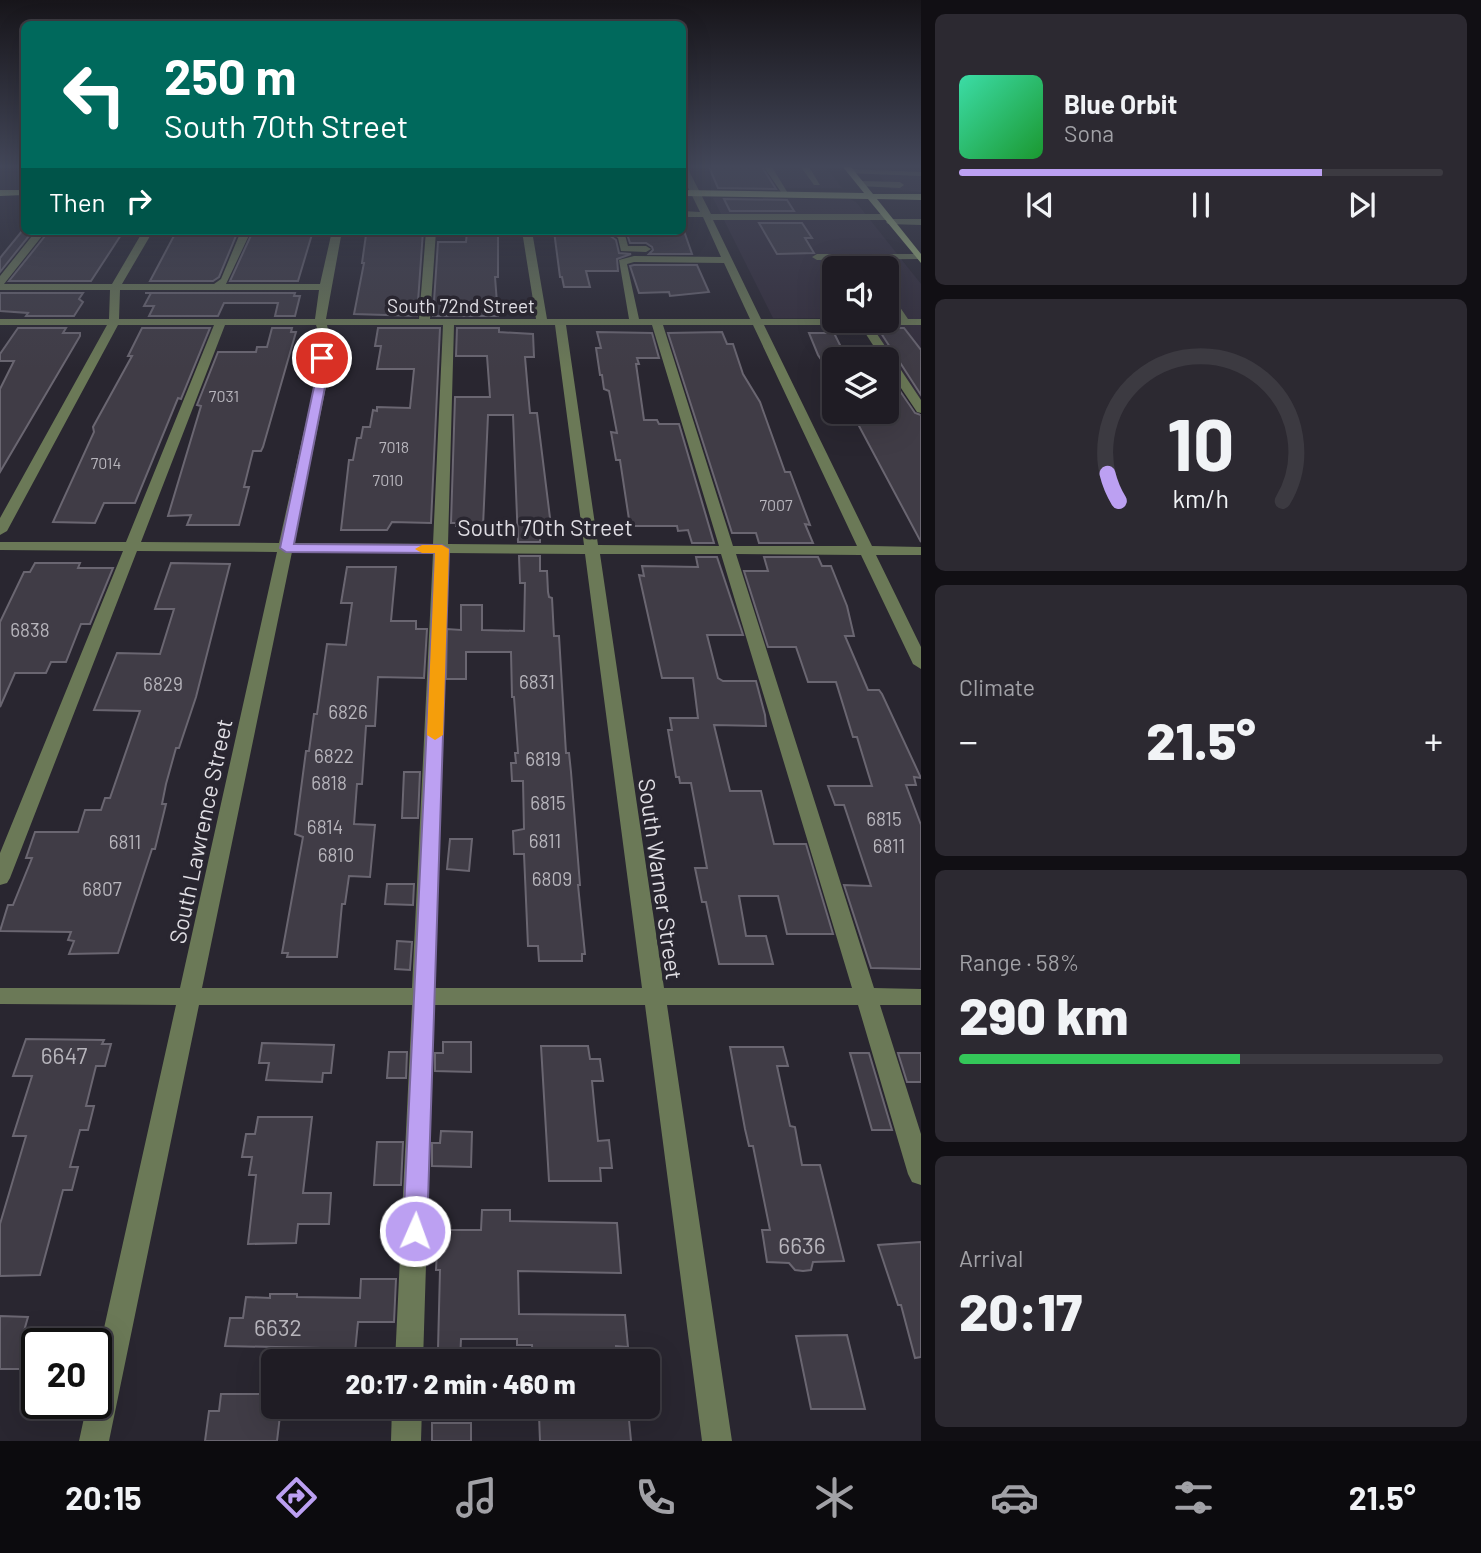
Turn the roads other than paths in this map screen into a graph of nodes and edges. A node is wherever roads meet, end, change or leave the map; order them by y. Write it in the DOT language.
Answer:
graph roads {
  1 [pos="716,234"];
  2 [pos="901,234"];
  3 [pos="38,235"];
  4 [pos="146,235"];
  5 [pos="244,235"];
  6 [pos="336,235"];
  7 [pos="430,235"];
  8 [pos="528,235"];
  9 [pos="619,235"];
  10 [pos="909,244"];
  11 [pos="921,244"];
  12 [pos="723,249"];
  13 [pos="817,257"];
  14 [pos="919,258"];
  15 [pos="728,260"];
  16 [pos="0,285"];
  17 [pos="115,287"];
  18 [pos="216,287"];
  19 [pos="325,287"];
  20 [pos="899,314"];
  21 [pos="4,322"];
  22 [pos="114,322"];
  23 [pos="221,322"];
  24 [pos="321,322"];
  25 [pos="424,322"];
  26 [pos="449,322"];
  27 [pos="551,323"];
  28 [pos="635,323"];
  29 [pos="657,323"];
  30 [pos="758,323"];
  31 [pos="822,323"];
  32 [pos="899,323"];
  33 [pos="905,323"];
  34 [pos="921,323"];
  35 [pos="0,332"];
  36 [pos="871,333"];
  37 [pos="921,409"];
  38 [pos="0,531"];
  39 [pos="0,546"];
  40 [pos="131,548"];
  41 [pos="286,548"];
  42 [pos="442,549"];
  43 [pos="590,550"];
  44 [pos="728,550"];
  45 [pos="865,551"];
  46 [pos="921,551"];
  47 [pos="921,664"];
  48 [pos="0,878"];
  49 [pos="0,996"];
  50 [pos="190,997"];
  51 [pos="425,997"];
  52 [pos="653,997"];
  53 [pos="866,997"];
  54 [pos="921,997"];
  55 [pos="921,1174"];
  56 [pos="410,1349"];
  57 [pos="407,1419"];
  58 [pos="94,1441"];
  59 [pos="406,1441"];
  60 [pos="717,1441"];
  1 -- 12 [label="street"];
  2 -- 10 [label="main road"];
  3 -- 16 [label="street"];
  4 -- 17 [label="street"];
  5 -- 18 [label="street"];
  6 -- 19 [label="street, South Lawrence Street"];
  7 -- 25 [label="street"];
  8 -- 27 [label="street, South Warner Street"];
  9 -- 12 [label="street"];
  10 -- 11 [label="street"];
  10 -- 14 [label="main road"];
  12 -- 15 [label="street"];
  13 -- 14 [label="street"];
  15 -- 28 [label="street"];
  15 -- 30 [label="street"];
  16 -- 17 [label="street"];
  17 -- 18 [label="street"];
  17 -- 22 [label="street"];
  18 -- 19 [label="street"];
  19 -- 24 [label="street, South Lawrence Street"];
  20 -- 33 [label="street"];
  21 -- 22 [label="street, South 72nd Street"];
  21 -- 35 [label="street"];
  22 -- 23 [label="street, South 72nd Street"];
  22 -- 38 [label="street"];
  23 -- 24 [label="street, South 72nd Street"];
  23 -- 40 [label="street"];
  24 -- 25 [label="street, South 72nd Street"];
  24 -- 41 [label="street, South Lawrence Street"];
  25 -- 26 [label="street, South 72nd Street"];
  26 -- 27 [label="street, South 72nd Street"];
  26 -- 42 [label="street"];
  27 -- 28 [label="street, South 72nd Street"];
  27 -- 43 [label="street, South Warner Street"];
  28 -- 29 [label="street, South 72nd Street"];
  29 -- 30 [label="street, South 72nd Street"];
  29 -- 44 [label="street"];
  30 -- 31 [label="street, South 72nd Street"];
  30 -- 45 [label="street"];
  32 -- 33 [label="street, South 72nd Street"];
  33 -- 34 [label="street, South 72nd Street"];
  36 -- 37 [label="street"];
  39 -- 40 [label="street, South 70th Street"];
  40 -- 41 [label="street, South 70th Street"];
  40 -- 48 [label="street"];
  41 -- 42 [label="street, South 70th Street"];
  41 -- 50 [label="street, South Lawrence Street"];
  42 -- 43 [label="street, South 70th Street"];
  42 -- 51 [label="street"];
  43 -- 44 [label="street, South 70th Street"];
  43 -- 52 [label="street, South Warner Street"];
  44 -- 45 [label="street, South 70th Street"];
  44 -- 53 [label="street"];
  45 -- 46 [label="street, South 70th Street"];
  45 -- 47 [label="street"];
  49 -- 50 [label="street"];
  50 -- 51 [label="street"];
  50 -- 58 [label="street, South Lawrence Street"];
  51 -- 52 [label="street"];
  51 -- 56 [label="street"];
  52 -- 53 [label="street"];
  52 -- 60 [label="street, South Warner Street"];
  53 -- 54 [label="street"];
  53 -- 55 [label="street"];
  57 -- 59 [label="street"];
}
